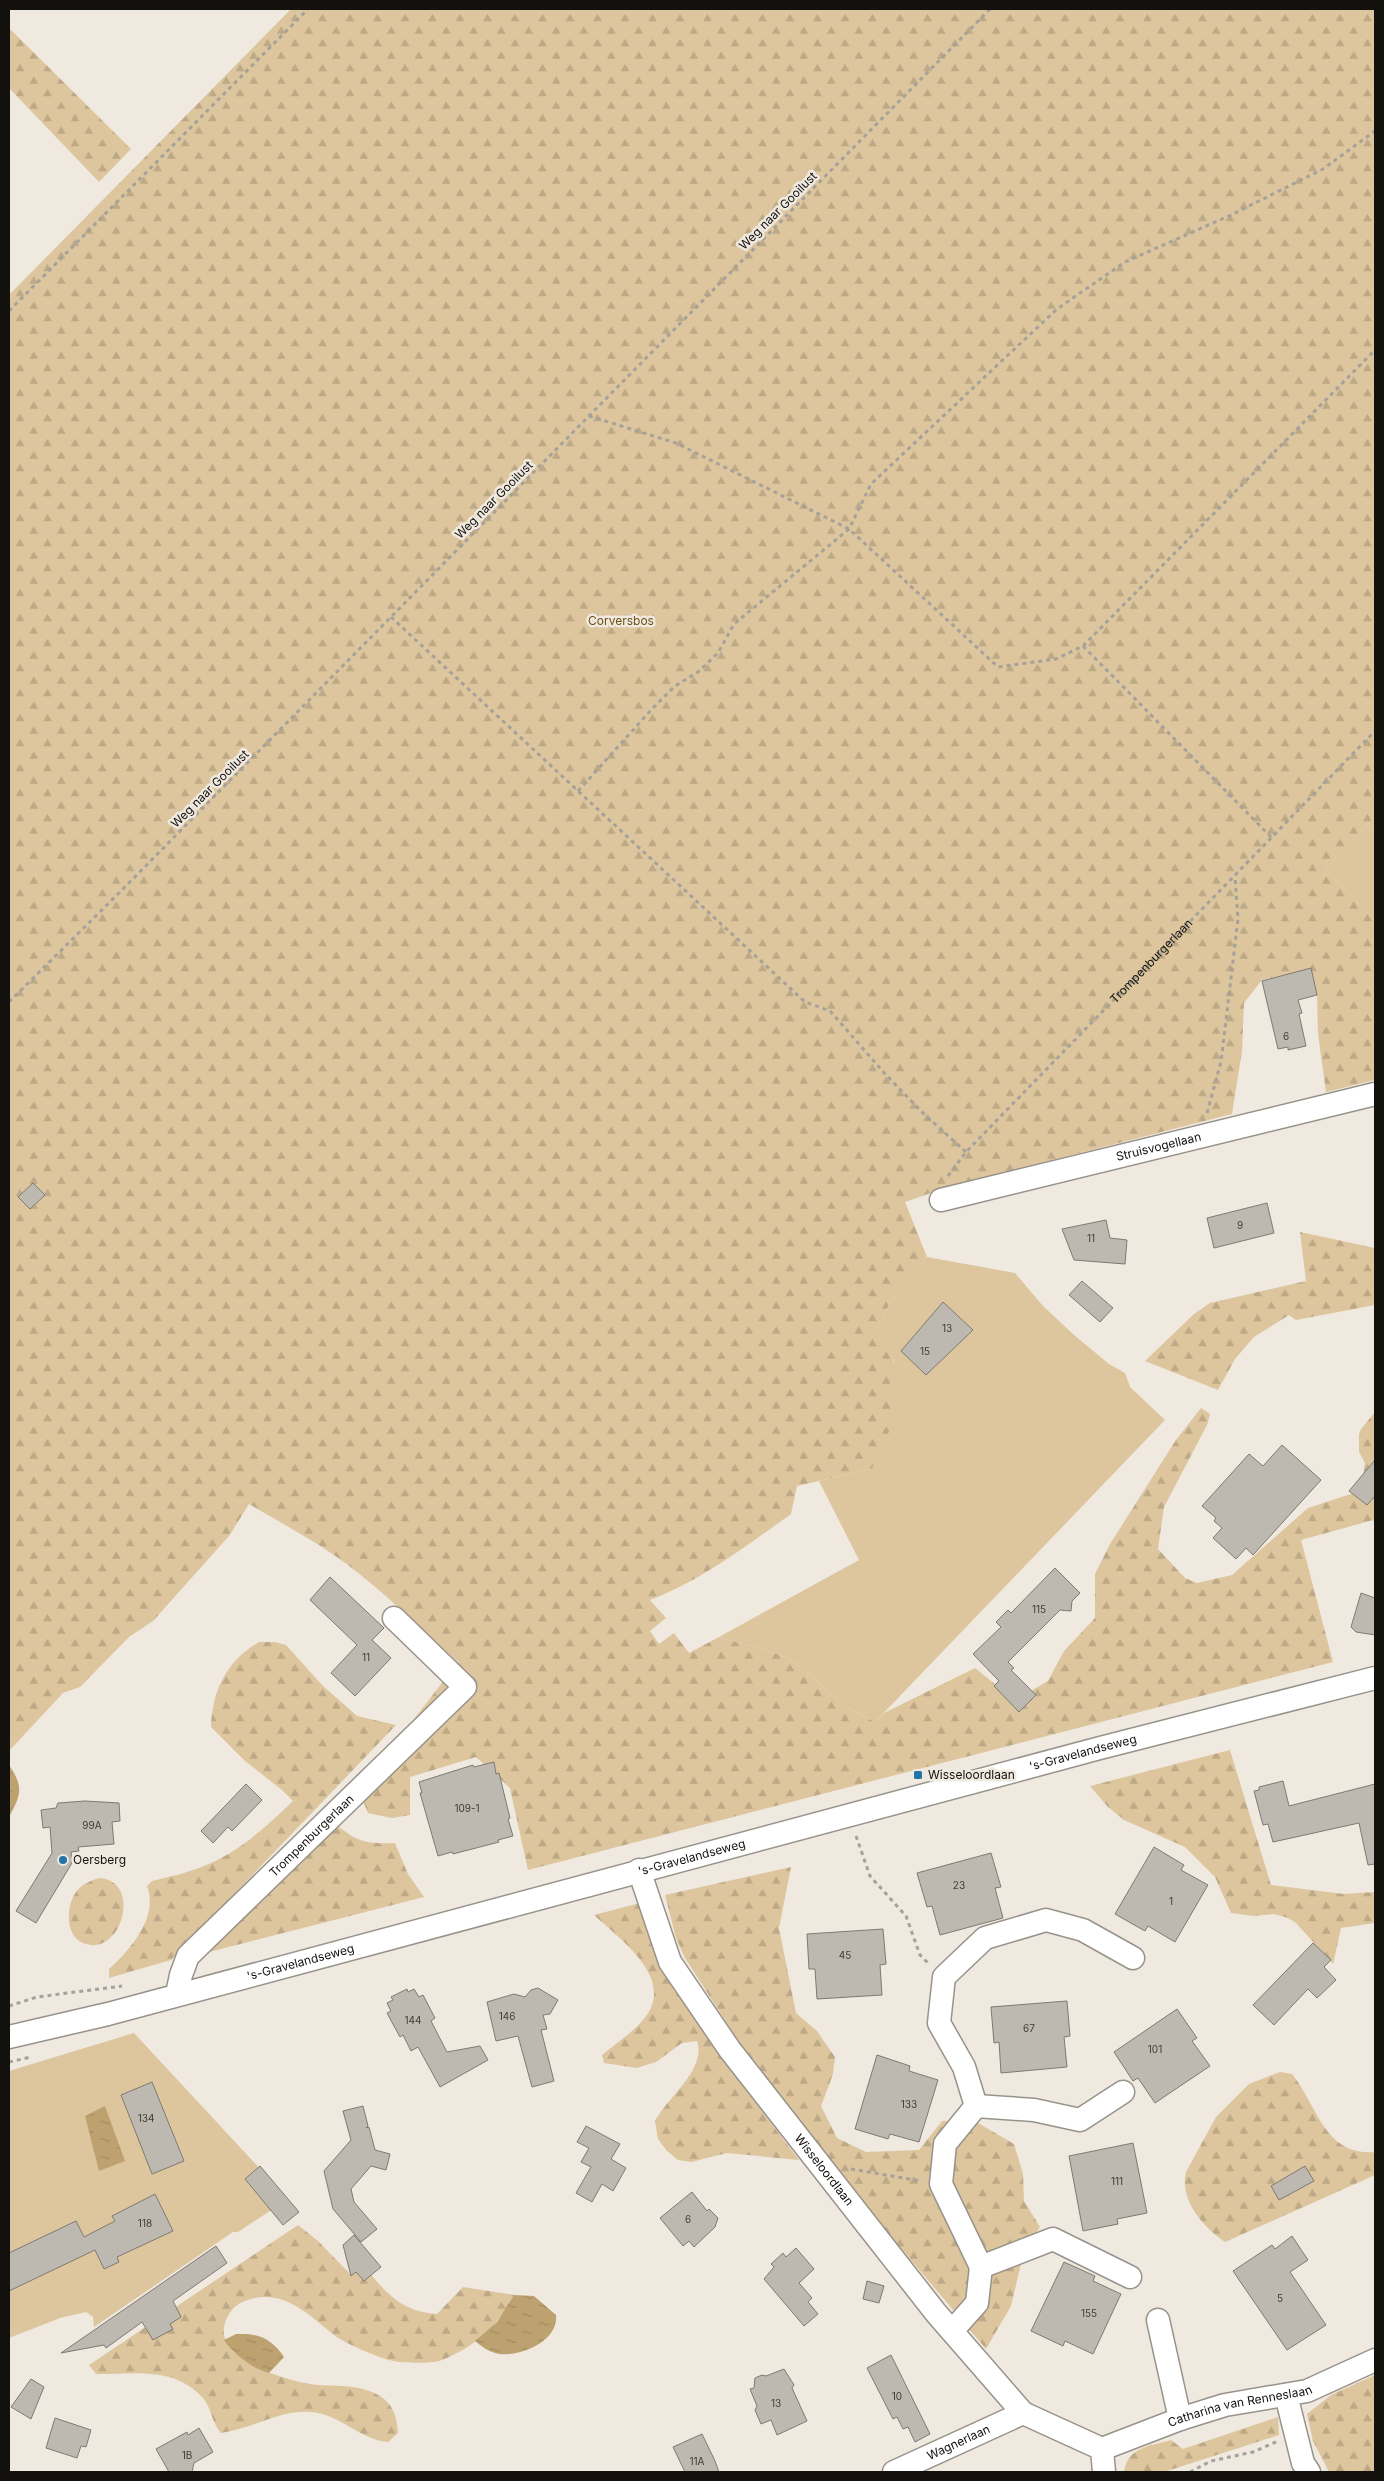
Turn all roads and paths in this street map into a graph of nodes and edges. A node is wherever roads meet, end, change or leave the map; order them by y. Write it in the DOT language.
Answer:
graph roads {
  1 [pos="308,9"];
  2 [pos="990,9"];
  3 [pos="1375,131"];
  4 [pos="9,311"];
  5 [pos="1375,350"];
  6 [pos="589,416"];
  7 [pos="849,529"];
  8 [pos="391,617"];
  9 [pos="1083,646"];
  10 [pos="1375,731"];
  11 [pos="578,791"];
  12 [pos="1272,838"];
  13 [pos="1235,876"];
  14 [pos="9,1002"];
  15 [pos="1375,1094"];
  16 [pos="1201,1136"];
  17 [pos="966,1152"];
  18 [pos="941,1200"];
  19 [pos="394,1618"];
  20 [pos="1375,1678"];
  21 [pos="855,1834"];
  22 [pos="639,1870"];
  23 [pos="1133,1958"];
  24 [pos="944,1977"];
  25 [pos="177,1994"];
  26 [pos="9,2037"];
  27 [pos="1123,2092"];
  28 [pos="976,2106"];
  29 [pos="819,2164"];
  30 [pos="941,2184"];
  31 [pos="981,2268"];
  32 [pos="1130,2277"];
  33 [pos="1158,2320"];
  34 [pos="952,2331"];
  35 [pos="1375,2360"];
  36 [pos="1286,2395"];
  37 [pos="1024,2413"];
  38 [pos="1180,2419"];
  39 [pos="1296,2432"];
  40 [pos="1102,2449"];
  41 [pos="894,2472"];
  42 [pos="1104,2472"];
  43 [pos="1190,2472"];
  44 [pos="1310,2472"];
  1 -- 4 [label="path"];
  2 -- 6 [label="path, Weg naar Gooilust"];
  3 -- 7 [label="path"];
  5 -- 9 [label="path"];
  6 -- 7 [label="path"];
  6 -- 8 [label="path, Weg naar Gooilust"];
  7 -- 9 [label="path"];
  7 -- 11 [label="path"];
  8 -- 11 [label="path"];
  8 -- 14 [label="path, Weg naar Gooilust"];
  9 -- 12 [label="path"];
  10 -- 12 [label="path, Trompenburgerlaan"];
  11 -- 17 [label="path"];
  12 -- 13 [label="path, Trompenburgerlaan"];
  13 -- 16 [label="path"];
  13 -- 17 [label="path, Trompenburgerlaan"];
  15 -- 16 [label="street, Struisvogellaan"];
  16 -- 18 [label="street, Struisvogellaan"];
  17 -- 18 [label="path, Trompenburgerlaan"];
  19 -- 25 [label="street, Trompenburgerlaan"];
  20 -- 22 [label="street, 's-Gravelandseweg"];
  21 -- 24 [label="path"];
  22 -- 25 [label="street, 's-Gravelandseweg"];
  22 -- 29 [label="street, Wisseloordlaan"];
  23 -- 24 [label="street"];
  24 -- 28 [label="street"];
  25 -- 26 [label="street, 's-Gravelandseweg"];
  27 -- 28 [label="street"];
  28 -- 30 [label="street"];
  29 -- 30 [label="path"];
  29 -- 34 [label="street, Wisseloordlaan"];
  30 -- 31 [label="street"];
  31 -- 32 [label="street"];
  31 -- 34 [label="street"];
  33 -- 38 [label="street"];
  34 -- 37 [label="street, Wisseloordlaan"];
  35 -- 36 [label="street, Catharina van Renneslaan"];
  36 -- 38 [label="street, Catharina van Renneslaan"];
  36 -- 39 [label="street"];
  37 -- 40 [label="street, Wisseloordlaan"];
  37 -- 41 [label="street, Wagnerlaan"];
  38 -- 40 [label="street, Catharina van Renneslaan"];
  39 -- 43 [label="path"];
  39 -- 44 [label="street"];
  40 -- 42 [label="street"];
}
